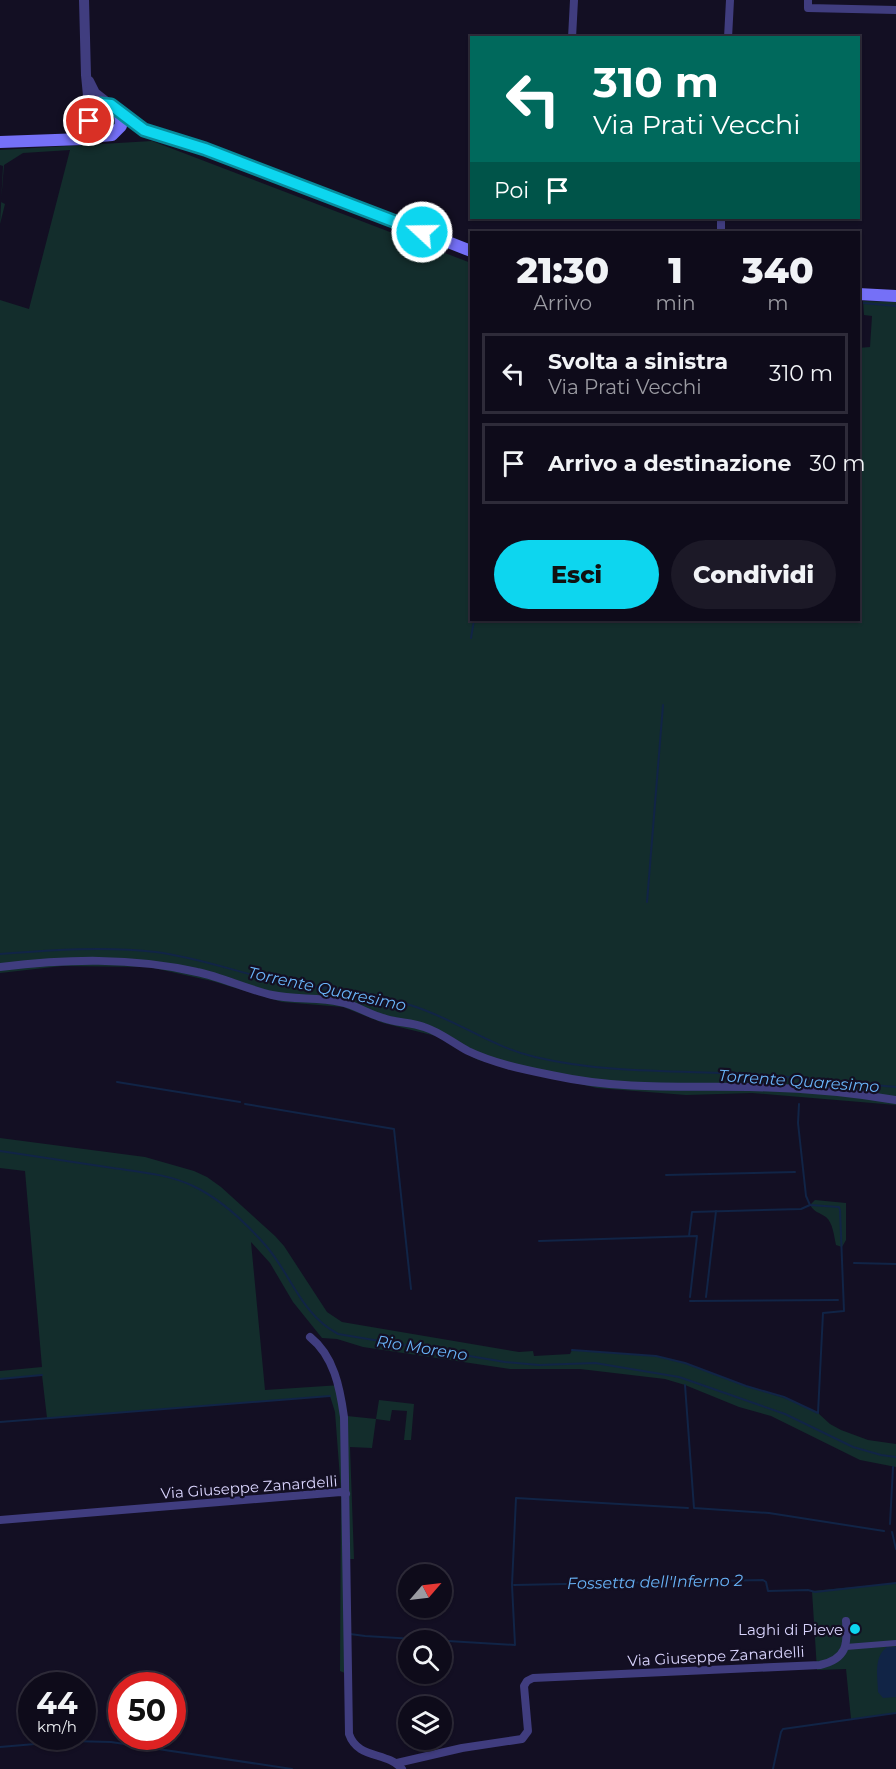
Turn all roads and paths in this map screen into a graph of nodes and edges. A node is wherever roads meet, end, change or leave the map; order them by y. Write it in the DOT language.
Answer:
graph roads {
  1 [pos="84,0"];
  2 [pos="574,0"];
  3 [pos="730,0"];
  4 [pos="808,0"];
  5 [pos="896,10"];
  6 [pos="572,36"];
  7 [pos="728,36"];
  8 [pos="86,75"];
  9 [pos="109,104"];
  10 [pos="120,113"];
  11 [pos="89,119"];
  12 [pos="144,130"];
  13 [pos="117,132"];
  14 [pos="98,135"];
  15 [pos="62,139"];
  16 [pos="0,142"];
  17 [pos="470,251"];
  18 [pos="860,294"];
  19 [pos="896,296"];
  20 [pos="0,967"];
  21 [pos="896,1100"];
  22 [pos="310,1337"];
  23 [pos="346,1494"];
  24 [pos="0,1520"];
  25 [pos="846,1621"];
  26 [pos="896,1643"];
  27 [pos="846,1647"];
  28 [pos="400,1766"];
  1 -- 8 [label="street"];
  2 -- 6 [label="street"];
  3 -- 7 [label="street"];
  4 -- 5 [label="street"];
  8 -- 9 [label="street"];
  8 -- 11 [label="street"];
  9 -- 10 [label="main road"];
  9 -- 11 [label="main road"];
  10 -- 12 [label="main road"];
  10 -- 13 [label="main road"];
  11 -- 14 [label="main road"];
  11 -- 15 [label="main road"];
  12 -- 13 [label="main road"];
  12 -- 17 [label="main road"];
  13 -- 14 [label="main road"];
  14 -- 15 [label="main road"];
  15 -- 16 [label="main road"];
  18 -- 19 [label="main road"];
  20 -- 21 [label="street"];
  22 -- 23 [label="street"];
  23 -- 24 [label="street, Via Giuseppe Zanardelli"];
  23 -- 28 [label="street, Via Giuseppe Zanardelli"];
  25 -- 27 [label="street"];
  26 -- 27 [label="street"];
  27 -- 28 [label="street, Via Giuseppe Zanardelli"];
}
